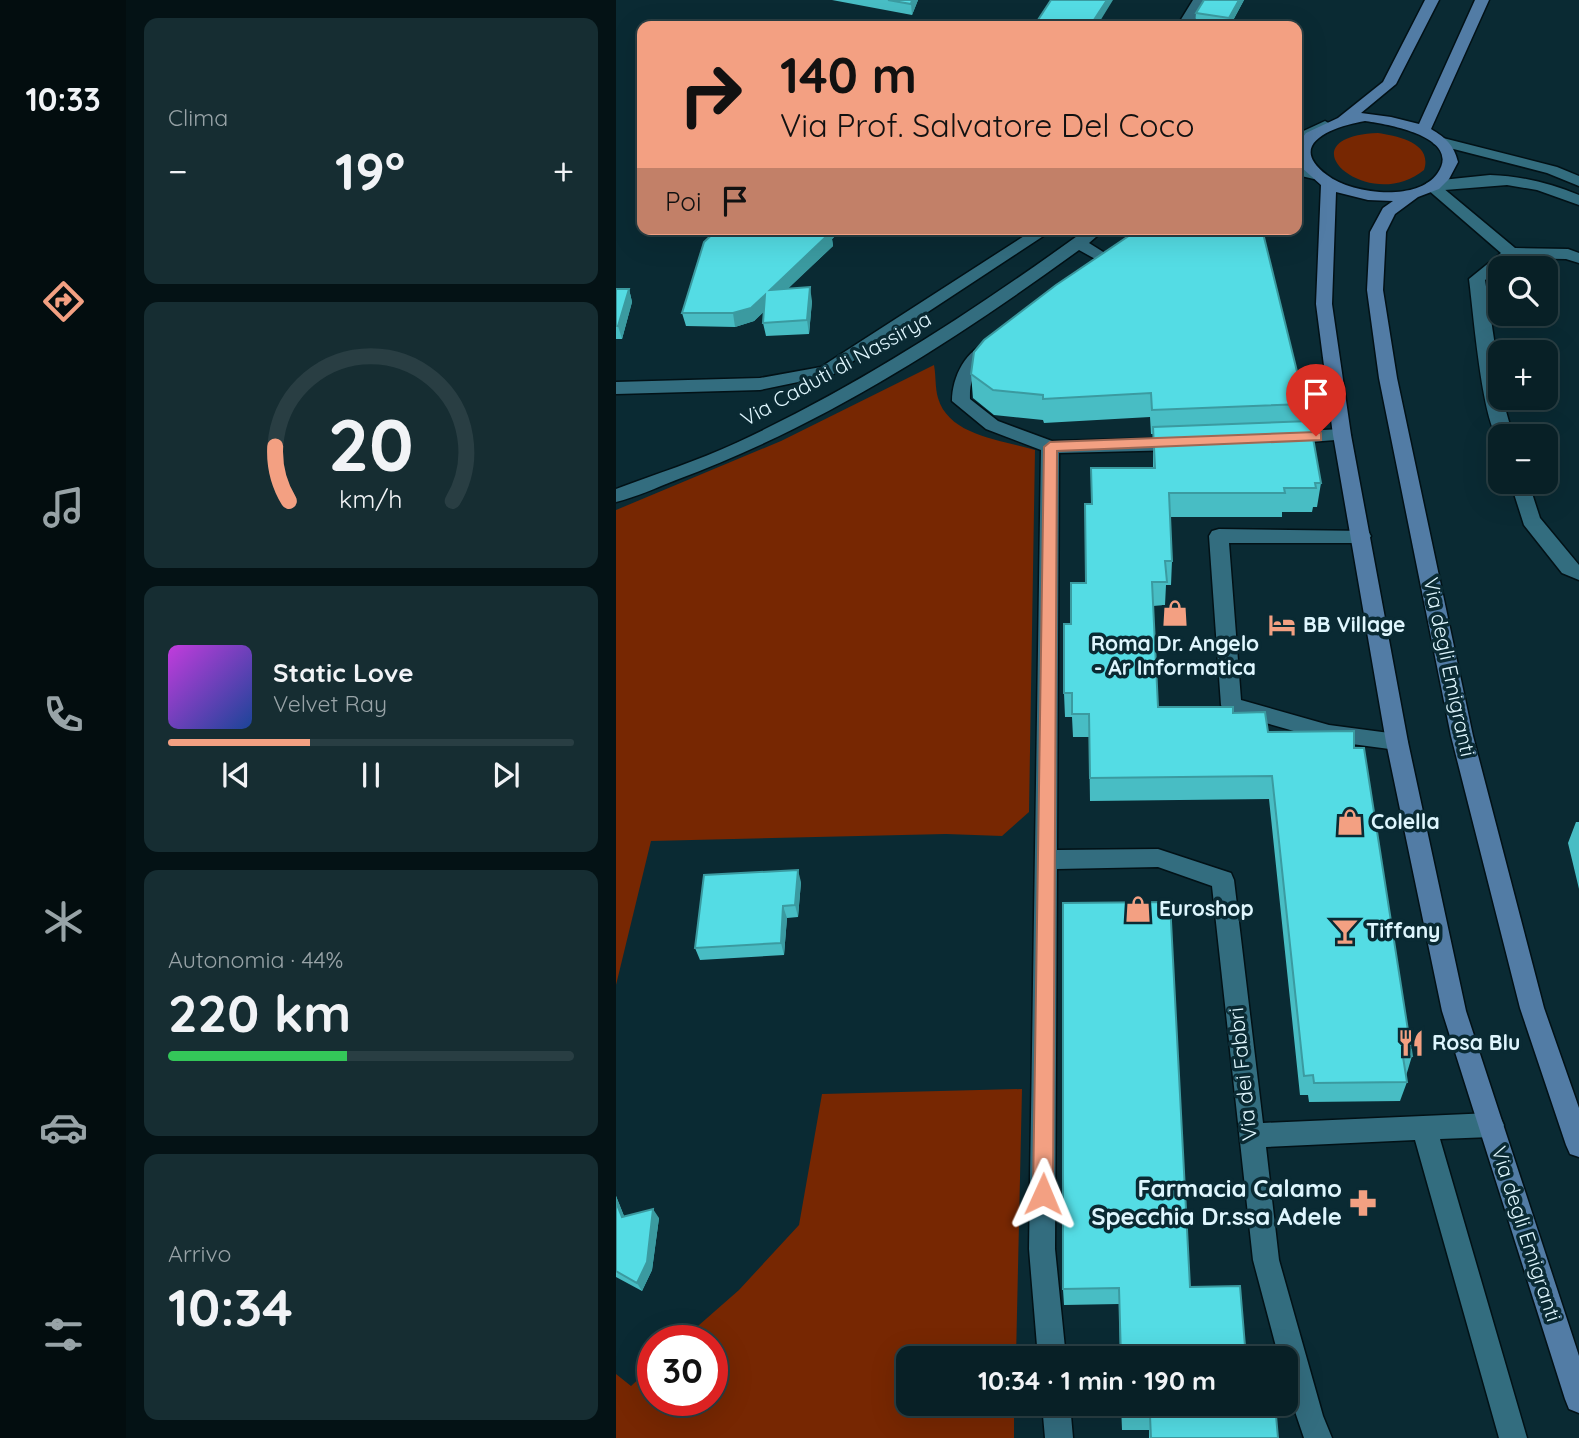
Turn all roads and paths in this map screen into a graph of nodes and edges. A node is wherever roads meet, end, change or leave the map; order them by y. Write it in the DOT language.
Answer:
graph roads {
  1 [pos="1200,0"];
  2 [pos="1432,0"];
  3 [pos="1482,0"];
  4 [pos="1187,21"];
  5 [pos="1345,119"];
  6 [pos="1325,125"];
  7 [pos="1424,129"];
  8 [pos="1302,137"];
  9 [pos="1439,141"];
  10 [pos="1302,173"];
  11 [pos="1322,179"];
  12 [pos="1579,181"];
  13 [pos="1432,186"];
  14 [pos="1412,194"];
  15 [pos="1579,200"];
  16 [pos="1037,235"];
  17 [pos="1089,235"];
  18 [pos="1078,243"];
  19 [pos="1511,253"];
  20 [pos="1579,258"];
  21 [pos="1077,283"];
  22 [pos="1003,338"];
  23 [pos="616,388"];
  24 [pos="1500,424"];
  25 [pos="1342,435"];
  26 [pos="1264,439"];
  27 [pos="1199,443"];
  28 [pos="1050,447"];
  29 [pos="1522,494"];
  30 [pos="616,496"];
  31 [pos="1361,536"];
  32 [pos="1579,573"];
  33 [pos="1397,742"];
  34 [pos="1048,860"];
  35 [pos="1491,1125"];
  36 [pos="1424,1128"];
  37 [pos="1250,1136"];
  38 [pos="1579,1145"];
  39 [pos="1051,1346"];
  40 [pos="1579,1399"];
  41 [pos="1057,1416"];
  42 [pos="1059,1438"];
  43 [pos="1318,1438"];
  44 [pos="1513,1438"];
  1 -- 4 [label="street"];
  2 -- 5 [label="main road"];
  3 -- 7 [label="main road"];
  5 -- 6 [label="main road"];
  5 -- 7 [label="main road"];
  6 -- 8 [label="street"];
  6 -- 11 [label="main road, Via degli Emigranti"];
  7 -- 9 [label="main road"];
  9 -- 12 [label="street"];
  9 -- 13 [label="main road"];
  10 -- 11 [label="street"];
  11 -- 14 [label="main road, Via degli Emigranti"];
  11 -- 25 [label="main road, Via degli Emigranti"];
  13 -- 14 [label="main road, Via degli Emigranti"];
  13 -- 15 [label="street"];
  13 -- 19 [label="street"];
  14 -- 38 [label="main road, Via degli Emigranti"];
  16 -- 23 [label="street"];
  17 -- 18 [label="street, Via Caduti di Nassirya"];
  18 -- 21 [label="street"];
  18 -- 30 [label="street, Via Caduti di Nassirya"];
  19 -- 20 [label="street"];
  19 -- 24 [label="street"];
  22 -- 28 [label="street"];
  25 -- 26 [label="street"];
  25 -- 31 [label="main road, Via degli Emigranti"];
  27 -- 28 [label="street"];
  28 -- 34 [label="street"];
  29 -- 32 [label="street"];
  31 -- 33 [label="main road, Via degli Emigranti"];
  31 -- 33 [label="street"];
  33 -- 35 [label="main road, Via degli Emigranti"];
  34 -- 37 [label="street, Via dei Fabbri"];
  34 -- 39 [label="street"];
  35 -- 36 [label="street"];
  35 -- 40 [label="main road, Via degli Emigranti"];
  36 -- 37 [label="street"];
  36 -- 44 [label="street"];
  37 -- 43 [label="street, Via dei Fabbri"];
  41 -- 42 [label="street"];
}
